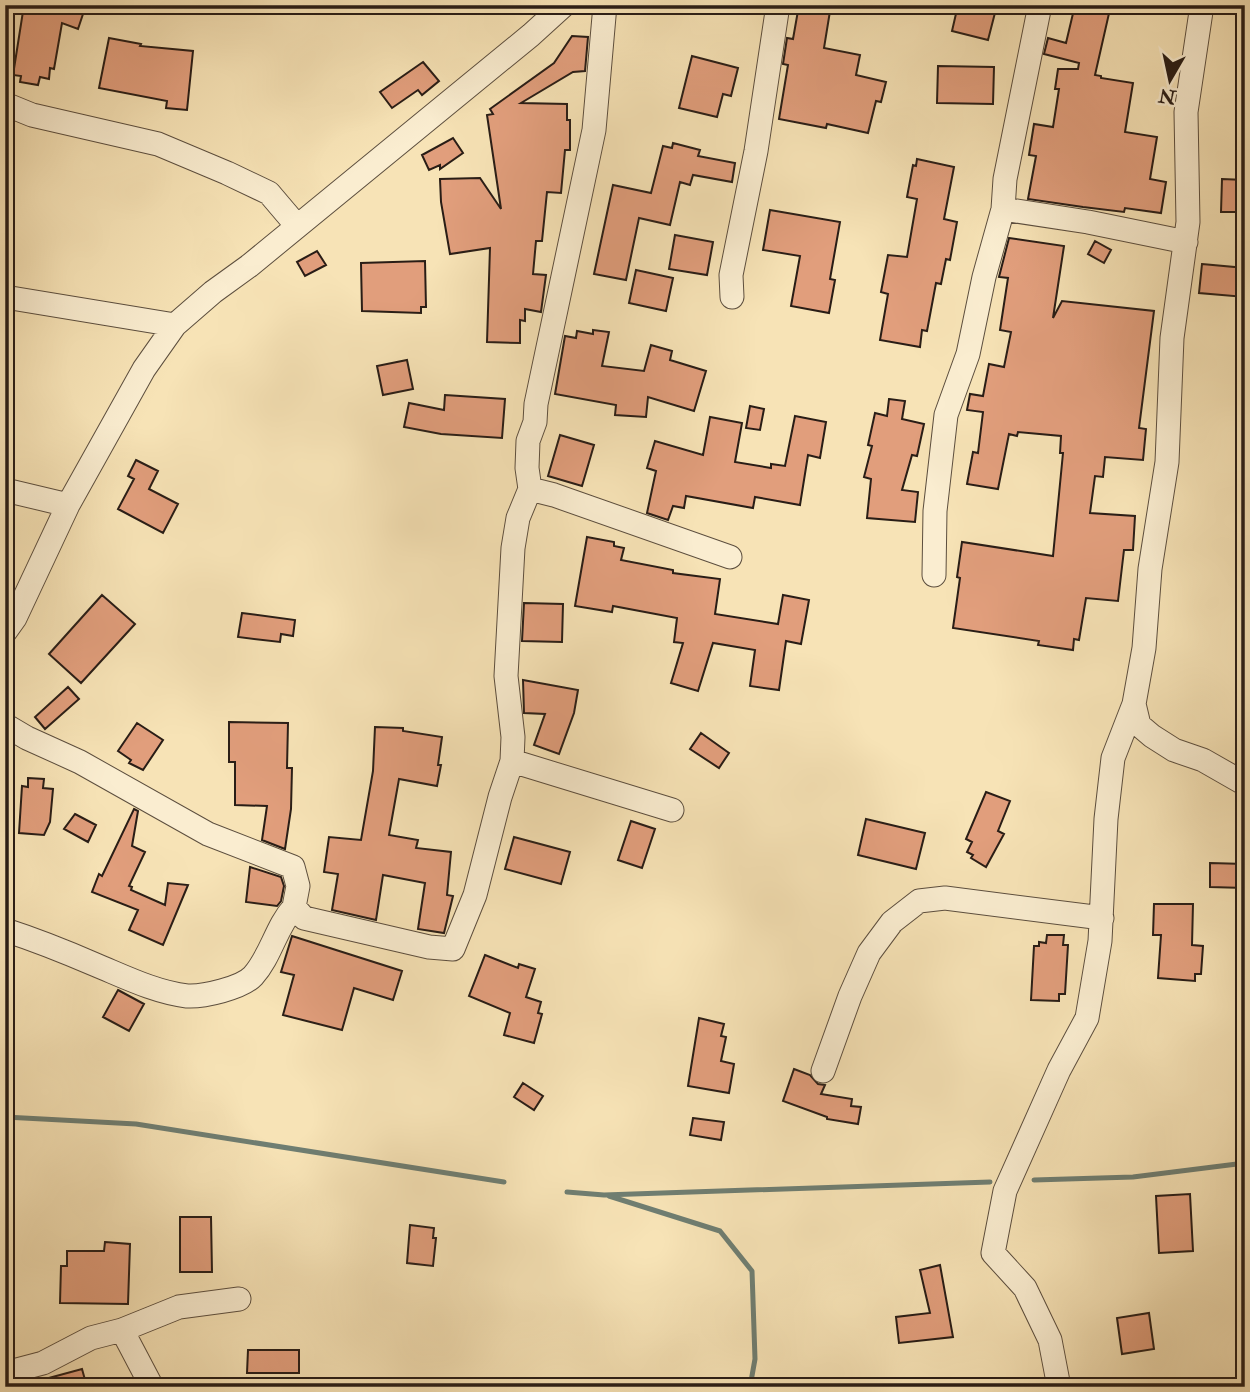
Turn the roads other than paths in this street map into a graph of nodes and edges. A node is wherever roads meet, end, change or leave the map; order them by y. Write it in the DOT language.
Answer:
graph roads {
  1 [pos="564,5"];
  2 [pos="604,5"];
  3 [pos="778,5"];
  4 [pos="1040,5"];
  5 [pos="1202,5"];
  6 [pos="5,104"];
  7 [pos="1003,209"];
  8 [pos="298,226"];
  9 [pos="1186,242"];
  10 [pos="5,297"];
  11 [pos="732,297"];
  12 [pos="175,325"];
  13 [pos="530,489"];
  14 [pos="5,491"];
  15 [pos="68,505"];
  16 [pos="730,557"];
  17 [pos="934,575"];
  18 [pos="5,632"];
  19 [pos="1134,704"];
  20 [pos="5,725"];
  21 [pos="512,761"];
  22 [pos="1245,785"];
  23 [pos="672,810"];
  24 [pos="294,907"];
  25 [pos="1101,918"];
  26 [pos="5,930"];
  27 [pos="823,1071"];
  28 [pos="239,1298"];
  29 [pos="122,1330"];
  30 [pos="5,1373"];
  31 [pos="152,1387"];
  32 [pos="1059,1387"];
  1 -- 8 [label="street"];
  2 -- 13 [label="street"];
  3 -- 11 [label="street"];
  4 -- 7 [label="street"];
  5 -- 9 [label="street"];
  6 -- 8 [label="street"];
  7 -- 9 [label="street"];
  7 -- 17 [label="street"];
  8 -- 12 [label="street"];
  9 -- 19 [label="street"];
  10 -- 12 [label="street"];
  12 -- 15 [label="street"];
  13 -- 16 [label="street"];
  13 -- 21 [label="street"];
  14 -- 15 [label="street"];
  15 -- 18 [label="street"];
  19 -- 22 [label="street"];
  19 -- 25 [label="street"];
  20 -- 24 [label="street"];
  21 -- 23 [label="street"];
  21 -- 24 [label="street"];
  24 -- 26 [label="street"];
  25 -- 27 [label="street"];
  25 -- 32 [label="street"];
  28 -- 29 [label="street"];
  29 -- 30 [label="street"];
  29 -- 31 [label="street"];
}
